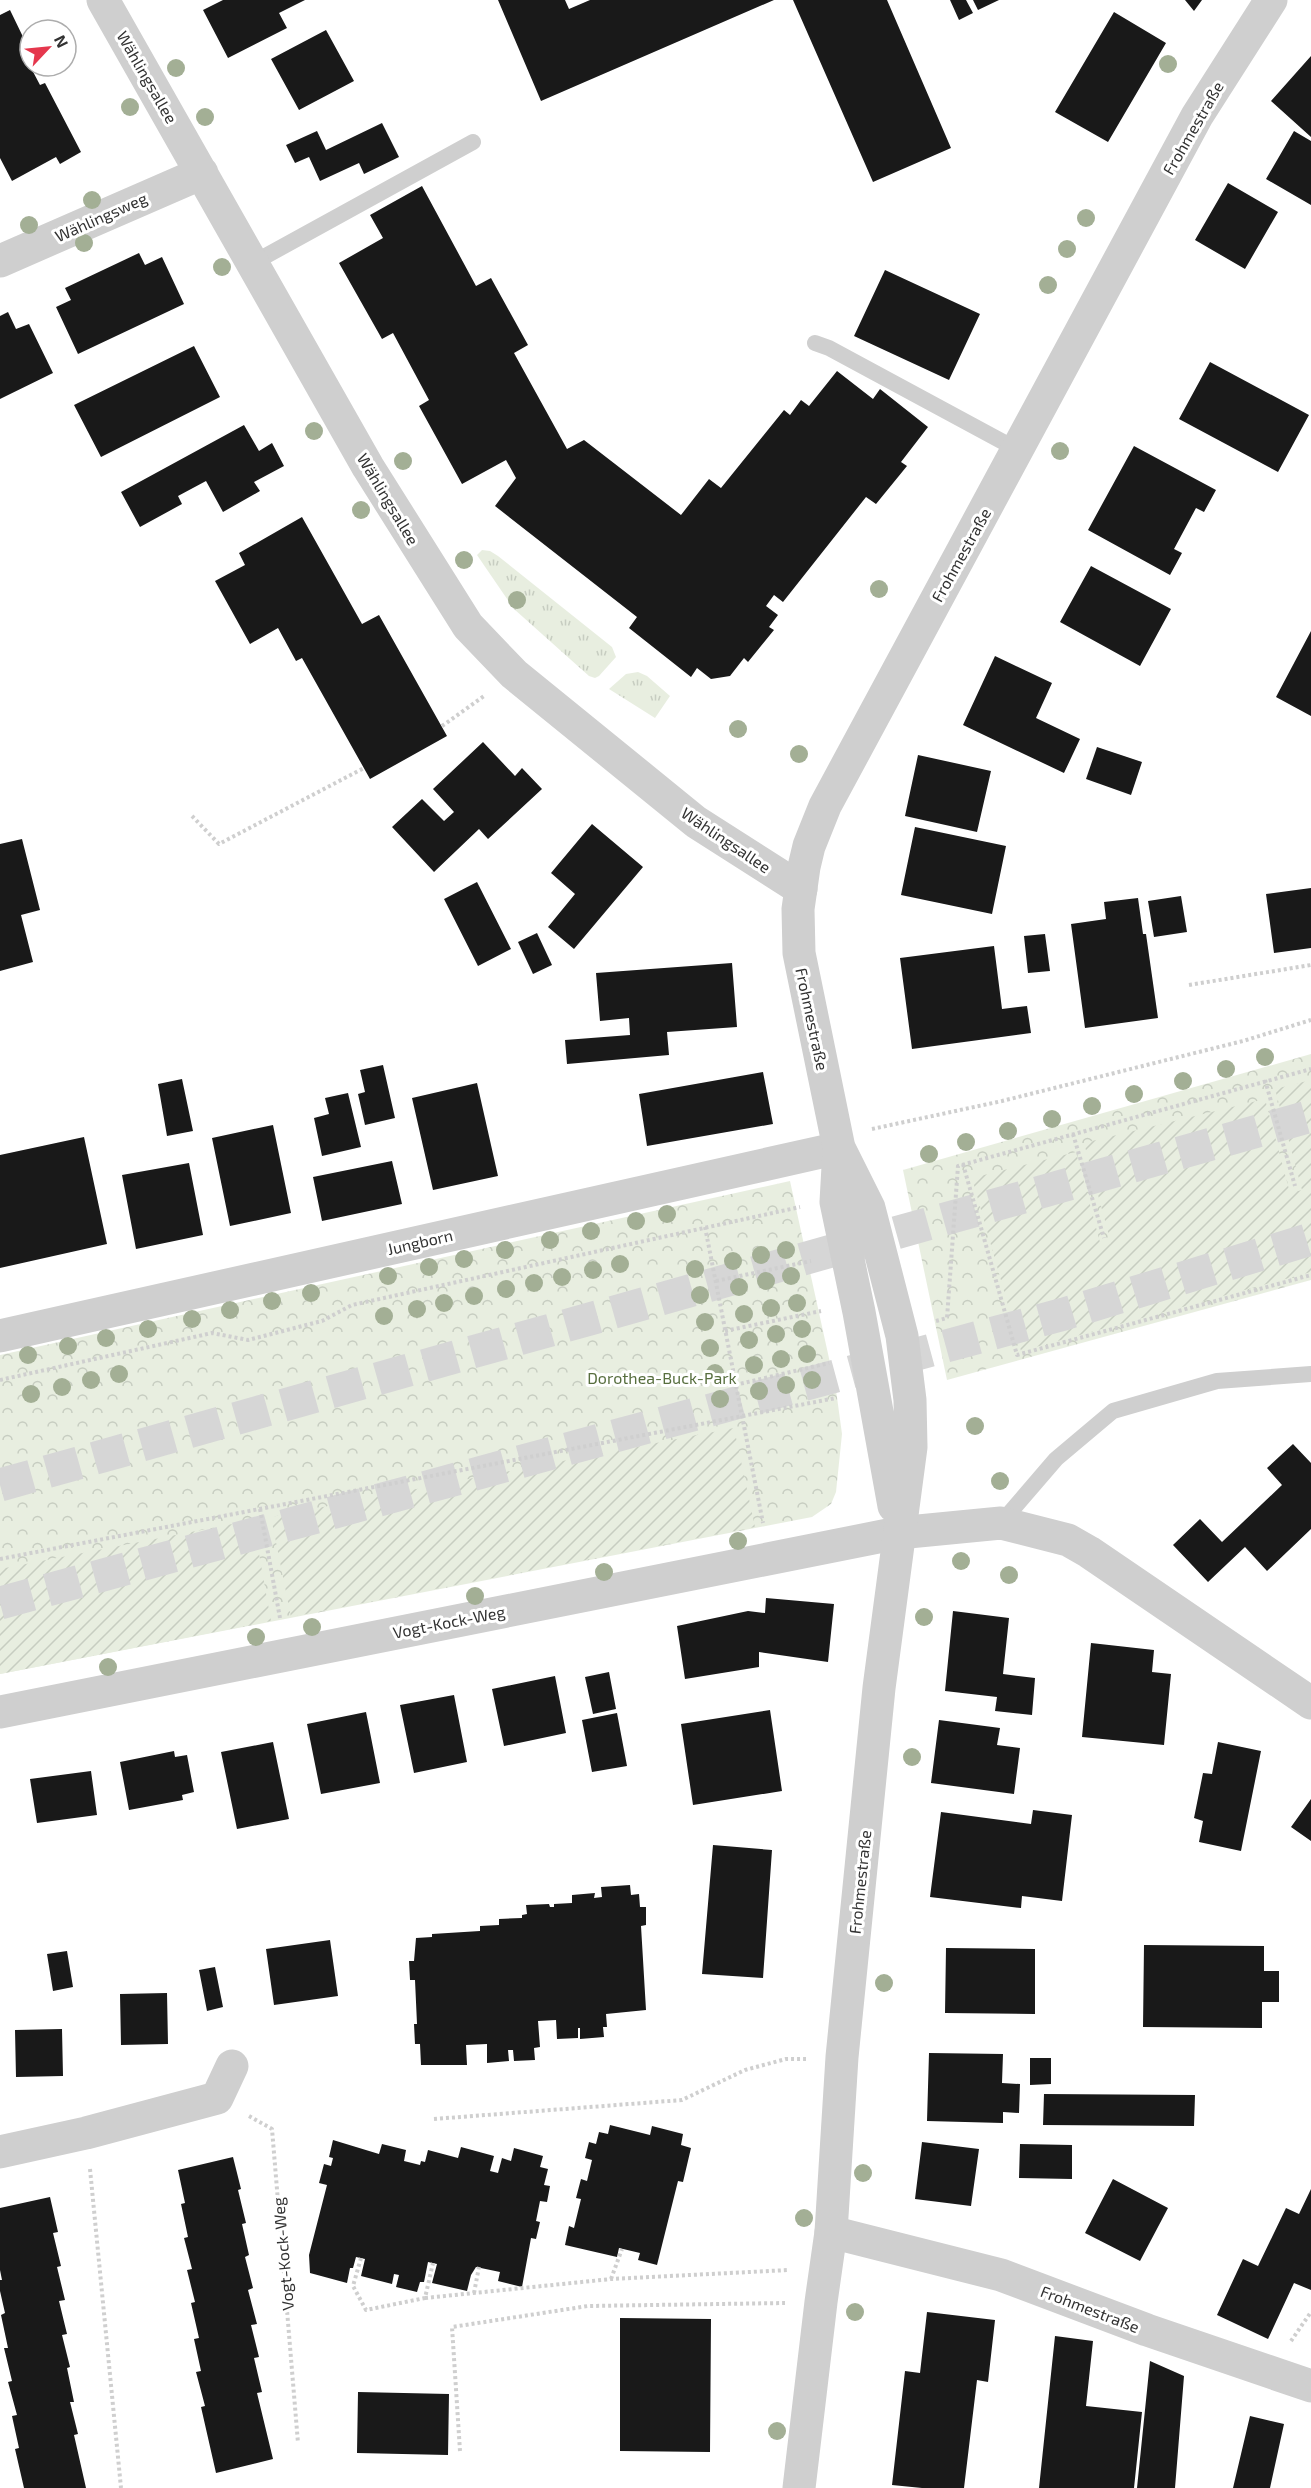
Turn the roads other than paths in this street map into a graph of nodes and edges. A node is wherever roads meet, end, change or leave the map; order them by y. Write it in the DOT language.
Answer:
graph roads {
  1 [pos="103,0"];
  2 [pos="1271,0"];
  3 [pos="473,142"];
  4 [pos="202,173"];
  5 [pos="0,261"];
  6 [pos="253,263"];
  7 [pos="814,343"];
  8 [pos="1018,450"];
  9 [pos="801,889"];
  10 [pos="838,1142"];
  11 [pos="0,1336"];
  12 [pos="1311,1374"];
  13 [pos="1001,1524"];
  14 [pos="898,1533"];
  15 [pos="1311,1703"];
  16 [pos="0,1712"];
  17 [pos="232,2066"];
  18 [pos="0,2152"];
  19 [pos="831,2232"];
  20 [pos="1311,2386"];
  21 [pos="799,2488"];
  1 -- 4 [label="street, Wählingsallee"];
  2 -- 8 [label="street, Frohmestraße"];
  3 -- 6 [label="lane"];
  4 -- 5 [label="street, Wählingsweg"];
  4 -- 6 [label="street, Wählingsallee"];
  6 -- 9 [label="street, Wählingsallee"];
  7 -- 8 [label="lane"];
  8 -- 9 [label="street, Frohmestraße"];
  9 -- 10 [label="street, Frohmestraße"];
  10 -- 11 [label="street, Jungborn"];
  10 -- 14 [label="street, Frohmestraße"];
  10 -- 14 [label="street, Frohmestraße"];
  12 -- 13 [label="lane"];
  13 -- 14 [label="street"];
  13 -- 15 [label="street"];
  14 -- 16 [label="street, Vogt-Kock-Weg"];
  14 -- 19 [label="street, Frohmestraße"];
  17 -- 18 [label="street"];
  19 -- 20 [label="street, Frohmestraße"];
  19 -- 21 [label="street, Frohmestraße"];
}
